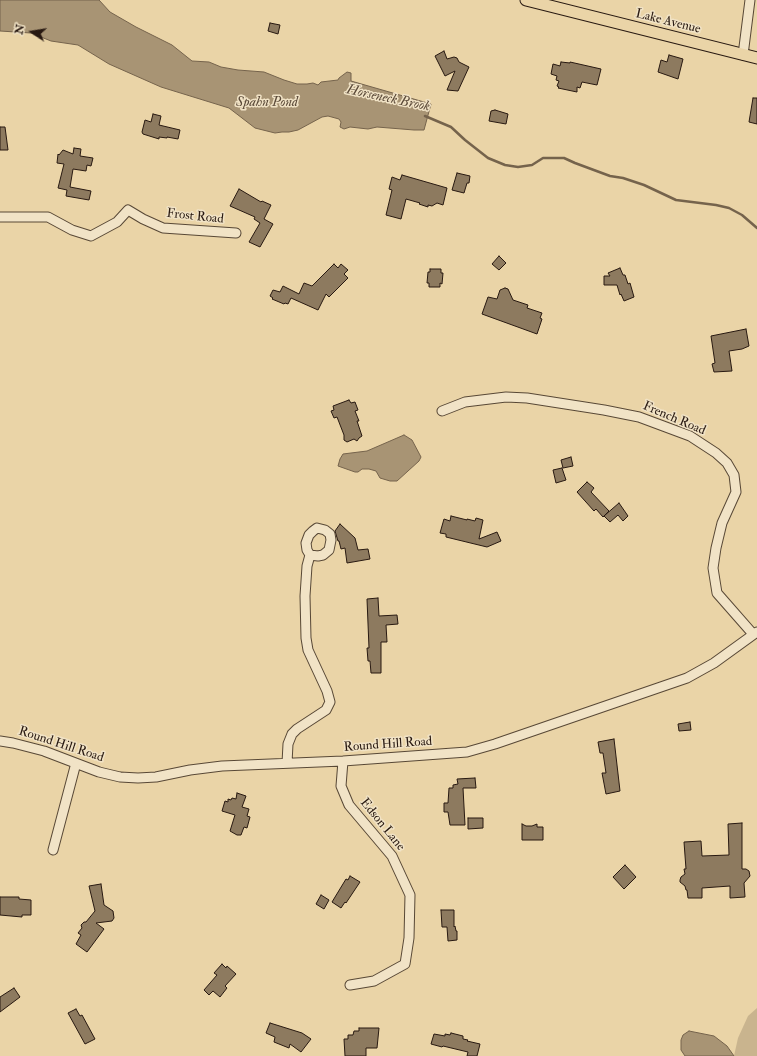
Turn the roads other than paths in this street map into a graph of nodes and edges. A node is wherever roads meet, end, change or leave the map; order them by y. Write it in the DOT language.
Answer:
graph roads {
  1 [pos="526,0"];
  2 [pos="750,0"];
  3 [pos="743,55"];
  4 [pos="757,58"];
  5 [pos="0,217"];
  6 [pos="236,234"];
  7 [pos="442,411"];
  8 [pos="310,555"];
  9 [pos="755,633"];
  10 [pos="0,741"];
  11 [pos="343,761"];
  12 [pos="76,763"];
  13 [pos="287,763"];
  14 [pos="53,850"];
  15 [pos="350,985"];
  1 -- 3 [label="main road, Lake Avenue"];
  2 -- 3 [label="street"];
  3 -- 4 [label="main road, Lake Avenue"];
  5 -- 6 [label="street, Frost Road"];
  7 -- 9 [label="street, French Road"];
  8 -- 13 [label="street"];
  9 -- 11 [label="street, Round Hill Road"];
  10 -- 12 [label="street, Round Hill Road"];
  11 -- 13 [label="street, Round Hill Road"];
  11 -- 15 [label="street, Edson Lane"];
  12 -- 13 [label="street, Round Hill Road"];
  12 -- 14 [label="street"];
}
